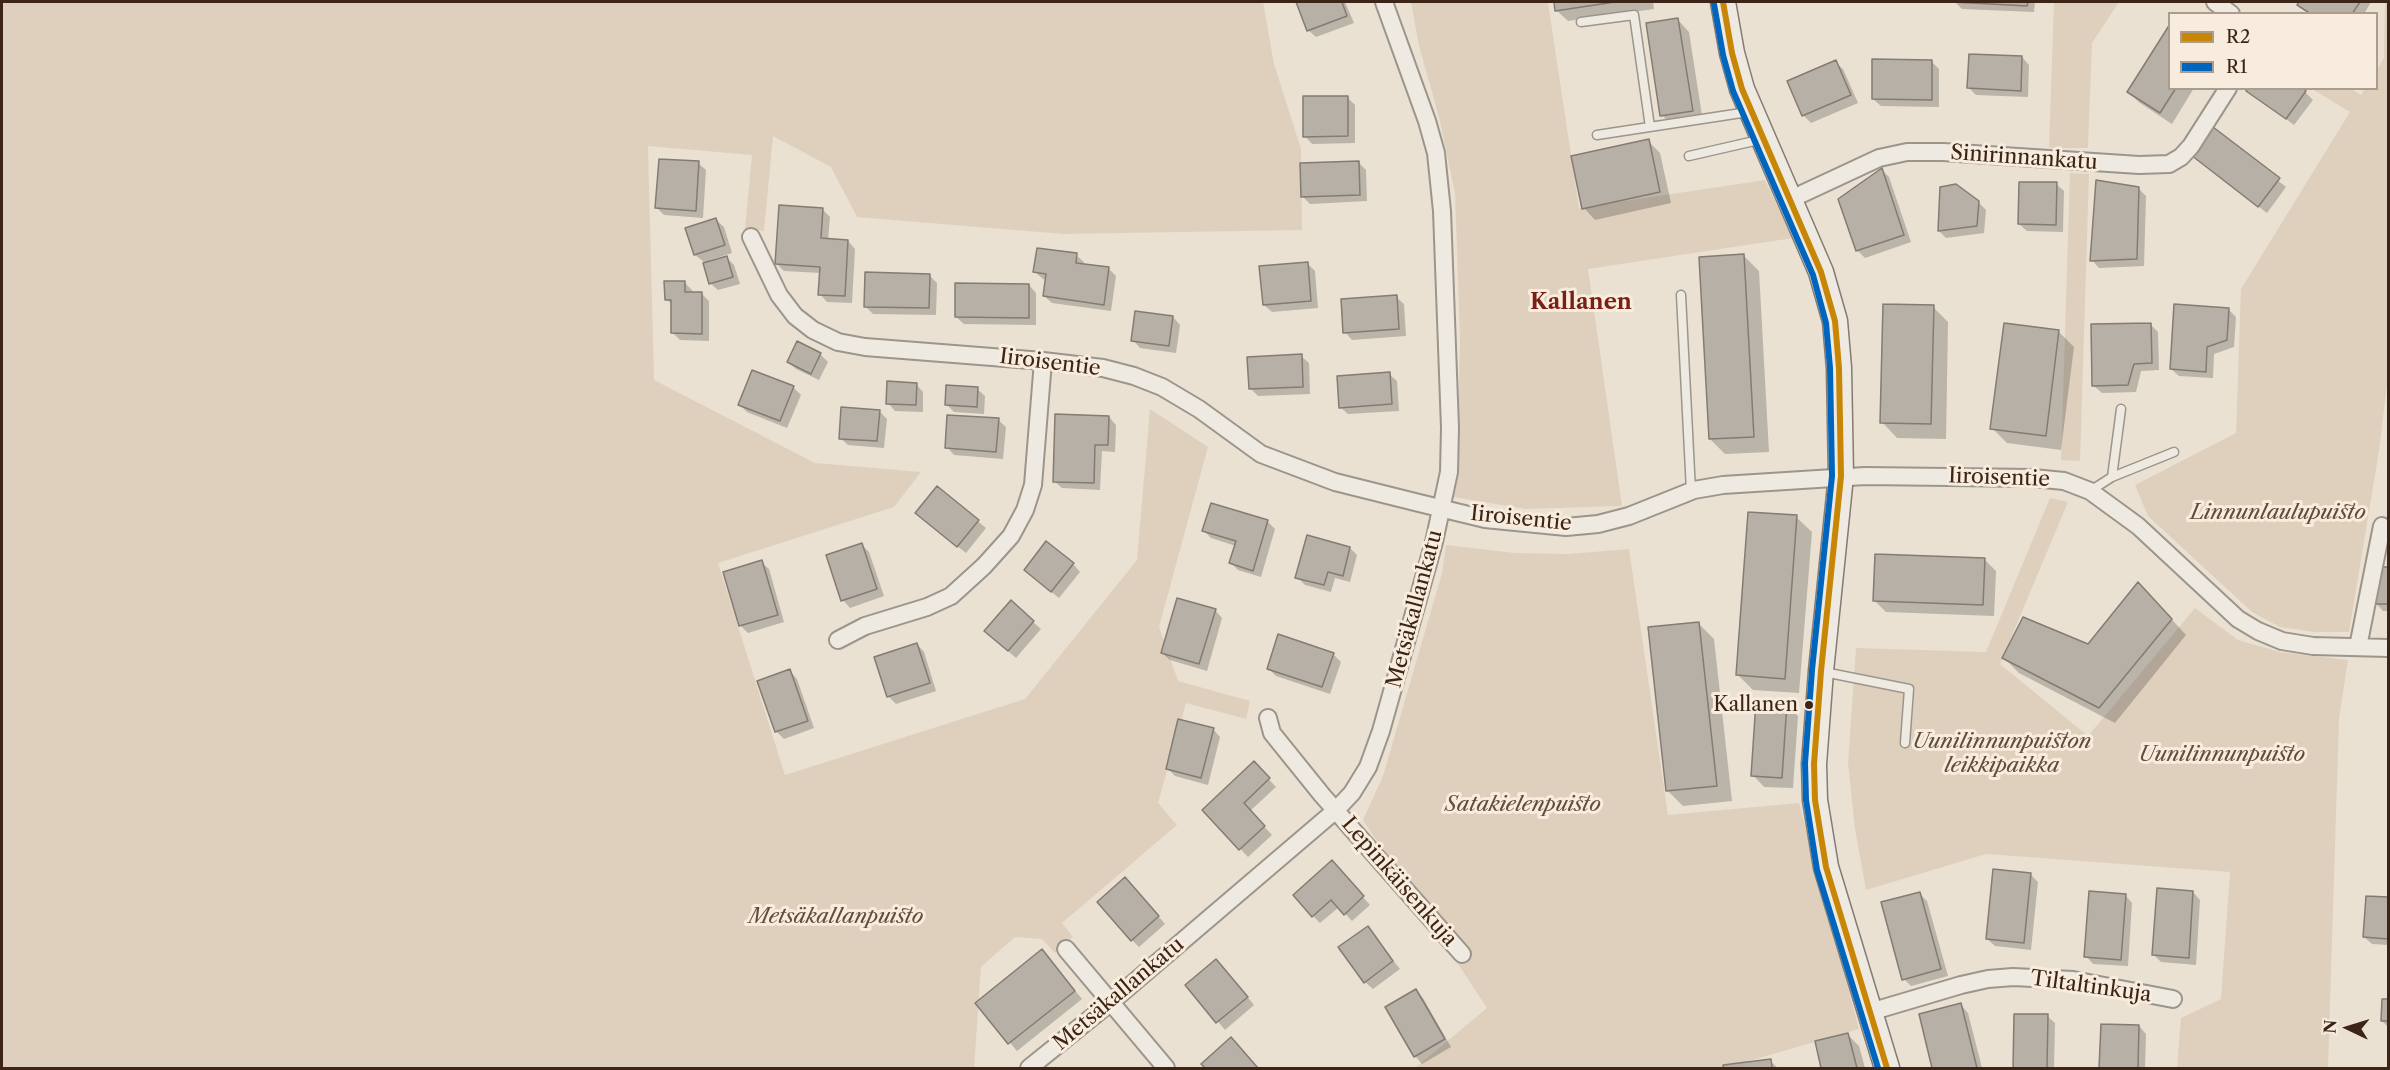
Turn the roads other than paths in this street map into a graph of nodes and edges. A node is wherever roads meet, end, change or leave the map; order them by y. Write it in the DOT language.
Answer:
graph roads {
  1 [pos="1384,2"];
  2 [pos="1723,2"];
  3 [pos="2215,2"];
  4 [pos="2228,12"];
  5 [pos="1581,22"];
  6 [pos="2227,90"];
  7 [pos="1752,112"];
  8 [pos="1650,127"];
  9 [pos="1597,135"];
  10 [pos="1763,139"];
  11 [pos="1689,156"];
  12 [pos="1791,199"];
  13 [pos="751,237"];
  14 [pos="1680,295"];
  15 [pos="1043,361"];
  16 [pos="2121,409"];
  17 [pos="2174,452"];
  18 [pos="1841,476"];
  19 [pos="2112,477"];
  20 [pos="1690,491"];
  21 [pos="2090,491"];
  22 [pos="1442,508"];
  23 [pos="2382,526"];
  24 [pos="837,640"];
  25 [pos="2358,647"];
  26 [pos="2388,648"];
  27 [pos="1821,671"];
  28 [pos="1268,718"];
  29 [pos="1905,743"];
  30 [pos="1336,810"];
  31 [pos="1066,949"];
  32 [pos="1462,954"];
  33 [pos="2173,999"];
  34 [pos="1111,1002"];
  35 [pos="1870,1012"];
  36 [pos="1029,1068"];
  37 [pos="1166,1068"];
  38 [pos="1887,1068"];
  1 -- 22 [label="street, Metsäkallankatu"];
  2 -- 7 [label="street"];
  3 -- 4 [label="street"];
  5 -- 8 [label="lane"];
  6 -- 12 [label="street, Sinirinnankatu"];
  7 -- 8 [label="lane"];
  7 -- 10 [label="street"];
  8 -- 9 [label="lane"];
  10 -- 11 [label="lane"];
  10 -- 12 [label="street"];
  12 -- 18 [label="street"];
  13 -- 15 [label="street, Iiroisentie"];
  14 -- 20 [label="lane"];
  15 -- 22 [label="street, Iiroisentie"];
  15 -- 24 [label="street"];
  16 -- 19 [label="lane"];
  17 -- 19 [label="lane"];
  18 -- 20 [label="street, Iiroisentie"];
  18 -- 21 [label="street, Iiroisentie"];
  18 -- 27 [label="street"];
  19 -- 21 [label="lane"];
  20 -- 22 [label="street, Iiroisentie"];
  21 -- 25 [label="street, Iiroisentie"];
  22 -- 30 [label="street, Metsäkallankatu"];
  23 -- 25 [label="street"];
  25 -- 26 [label="street, Iiroisentie"];
  27 -- 29 [label="lane"];
  27 -- 35 [label="street"];
  28 -- 30 [label="street, Lepinkäisenkuja"];
  30 -- 32 [label="street, Lepinkäisenkuja"];
  30 -- 34 [label="street, Metsäkallankatu"];
  31 -- 34 [label="street"];
  33 -- 35 [label="street, Tiltaltinkuja"];
  34 -- 36 [label="street, Metsäkallankatu"];
  34 -- 37 [label="street"];
  35 -- 38 [label="street"];
}
